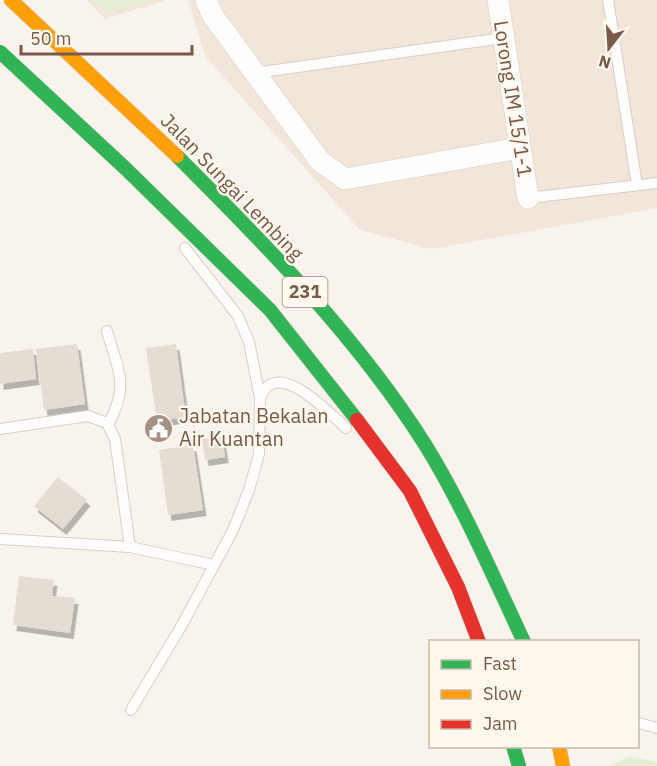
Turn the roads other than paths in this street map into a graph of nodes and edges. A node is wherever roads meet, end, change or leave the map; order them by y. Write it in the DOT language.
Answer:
graph roads {
  1 [pos="11,0"];
  2 [pos="206,0"];
  3 [pos="498,0"];
  4 [pos="608,0"];
  5 [pos="503,38"];
  6 [pos="0,51"];
  7 [pos="255,74"];
  8 [pos="520,148"];
  9 [pos="125,168"];
  10 [pos="657,183"];
  11 [pos="637,185"];
  12 [pos="528,198"];
  13 [pos="107,330"];
  14 [pos="260,398"];
  15 [pos="108,425"];
  16 [pos="0,429"];
  17 [pos="373,445"];
  18 [pos="0,539"];
  19 [pos="129,547"];
  20 [pos="214,565"];
  21 [pos="478,640"];
  22 [pos="523,640"];
  23 [pos="131,711"];
  24 [pos="639,723"];
  25 [pos="657,728"];
  26 [pos="513,748"];
  27 [pos="518,764"];
  1 -- 22 [label="main road, Jalan Sungai Lembing / 231"];
  2 -- 7 [label="street"];
  3 -- 5 [label="street, Lorong IM 15/1-1"];
  4 -- 11 [label="lane"];
  5 -- 7 [label="lane"];
  5 -- 8 [label="street, Lorong IM 15/1-1"];
  6 -- 9 [label="main road, 231"];
  7 -- 8 [label="street"];
  8 -- 12 [label="street, Lorong IM 15/1-1"];
  9 -- 14 [label="lane"];
  9 -- 17 [label="main road, 231"];
  10 -- 11 [label="lane"];
  11 -- 12 [label="lane"];
  13 -- 15 [label="lane"];
  14 -- 17 [label="lane"];
  14 -- 20 [label="lane"];
  15 -- 16 [label="lane"];
  15 -- 19 [label="lane"];
  17 -- 21 [label="main road, 231"];
  18 -- 19 [label="lane"];
  19 -- 20 [label="lane"];
  20 -- 23 [label="lane"];
  24 -- 25 [label="lane"];
  26 -- 27 [label="main road"];
}
